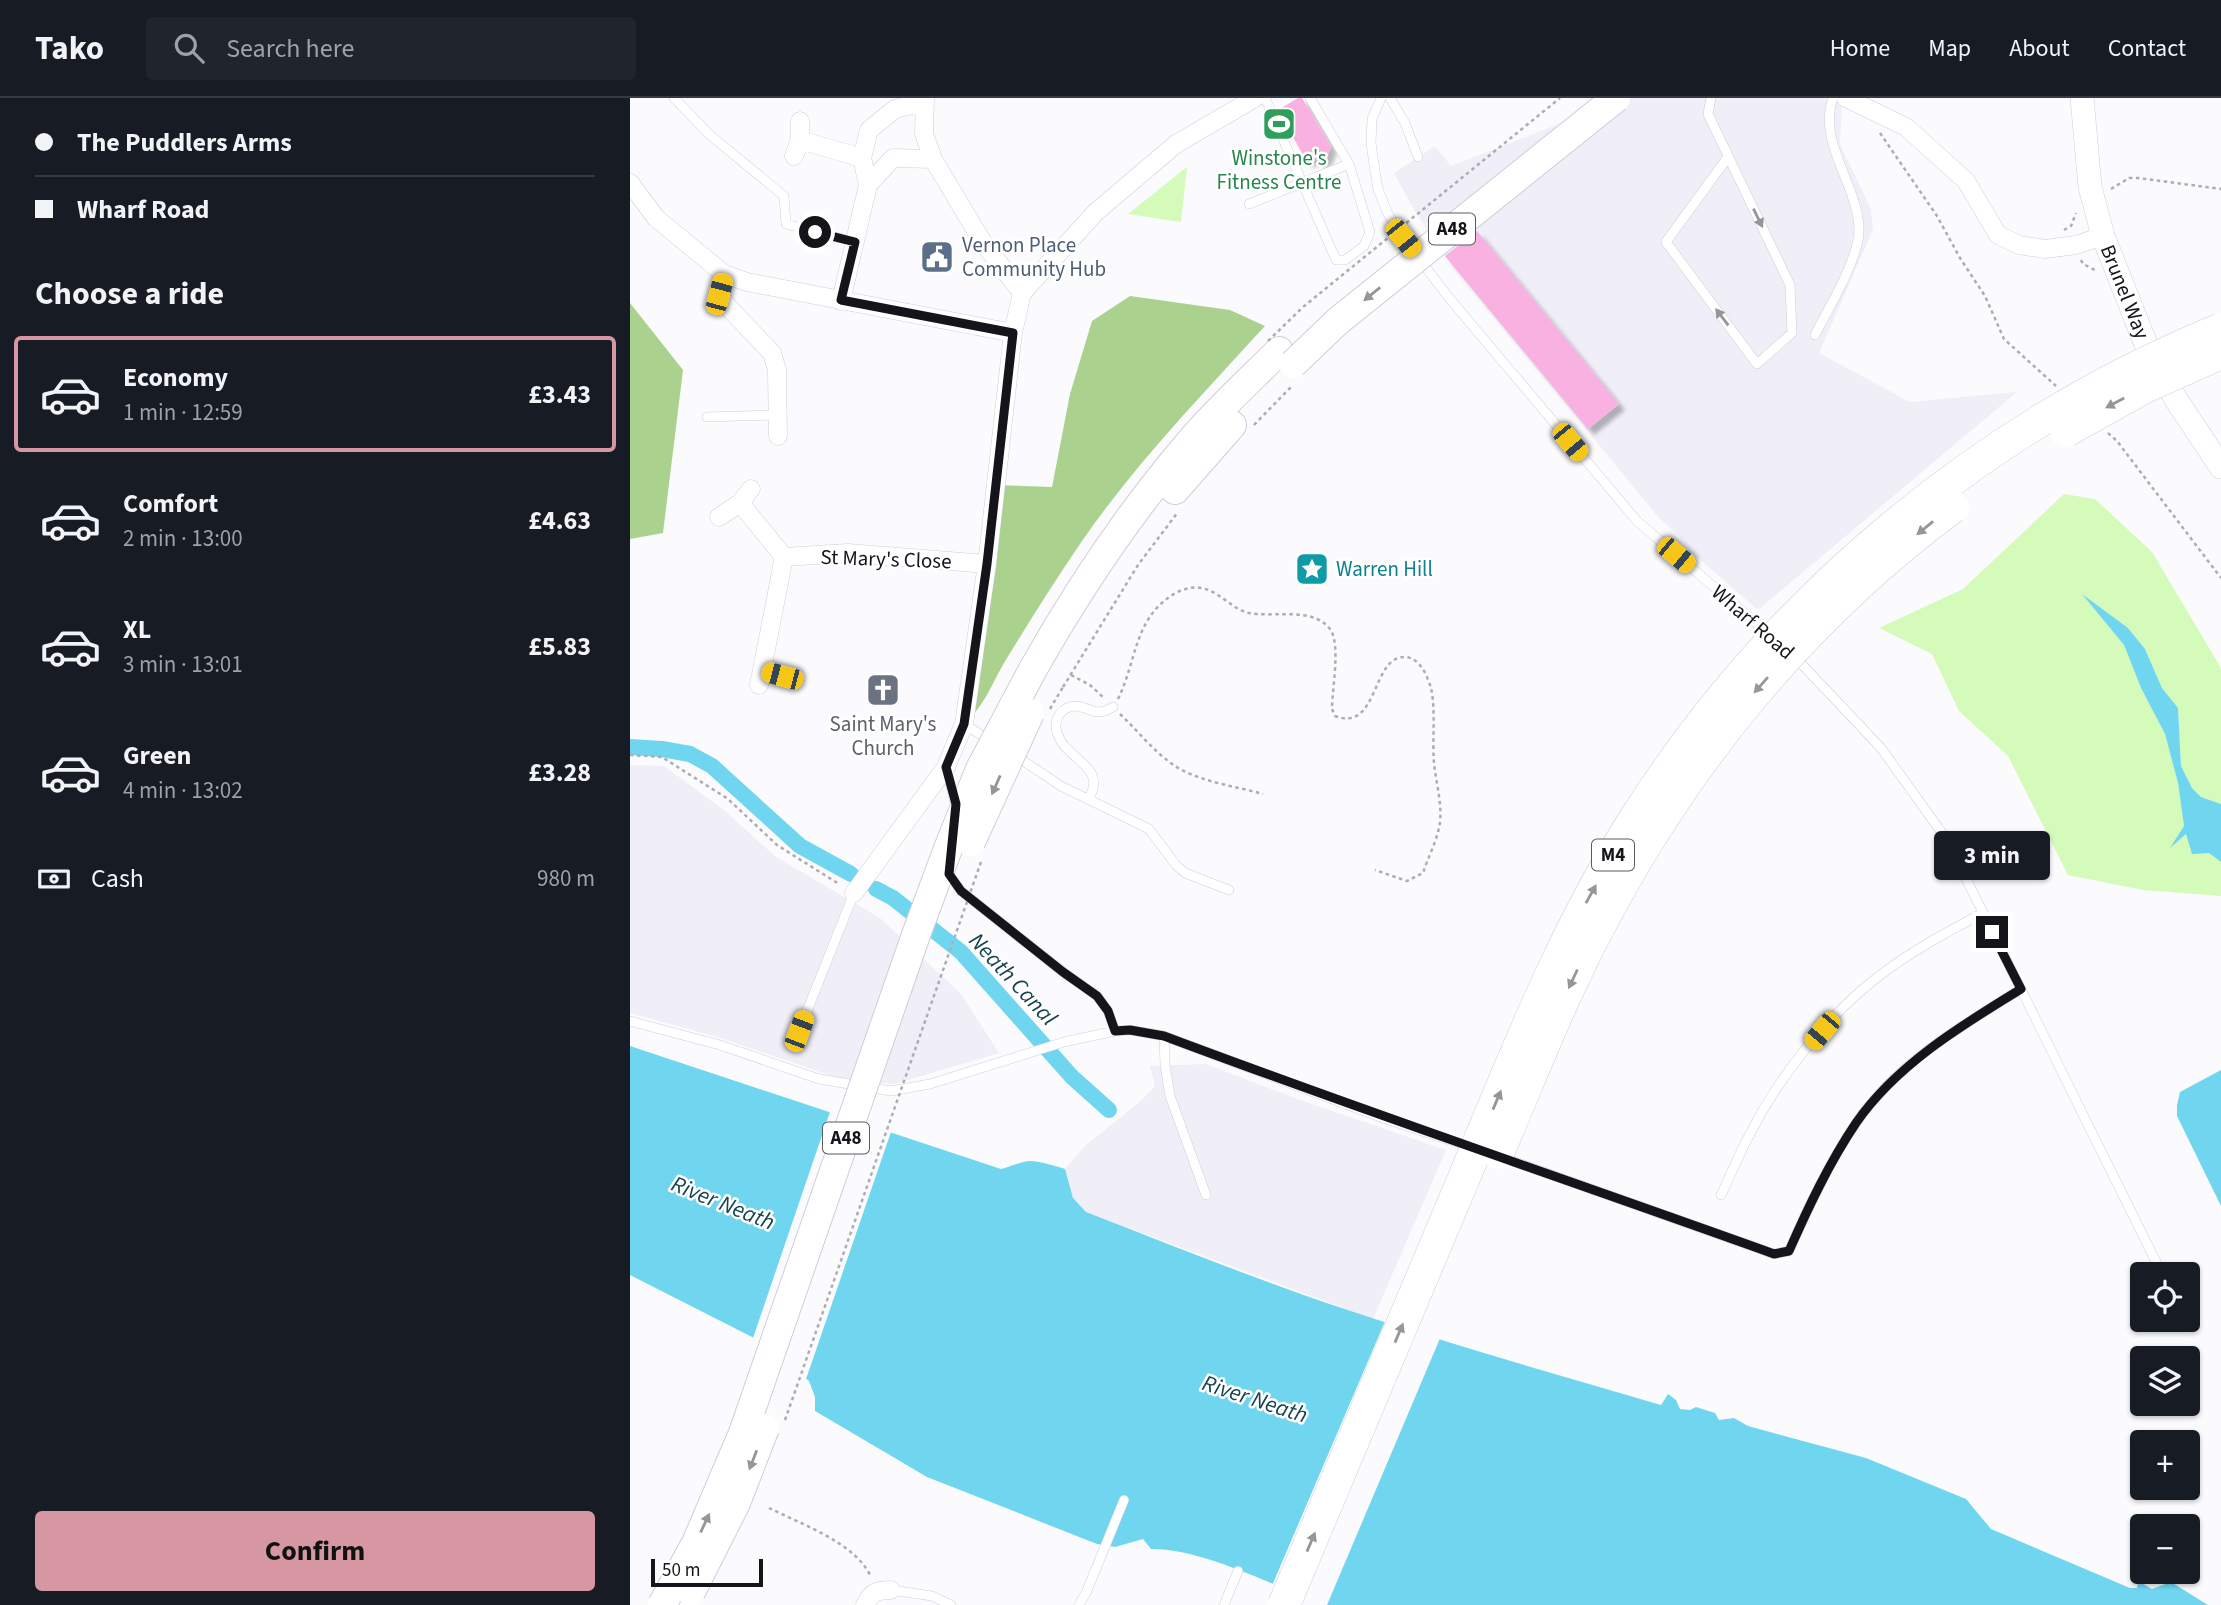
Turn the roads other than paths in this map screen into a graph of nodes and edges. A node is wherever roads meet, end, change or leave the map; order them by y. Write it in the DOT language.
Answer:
graph roads {
  1 [pos="674,98"];
  2 [pos="1255,98"];
  3 [pos="1265,98"];
  4 [pos="1310,98"];
  5 [pos="1381,98"];
  6 [pos="1390,98"];
  7 [pos="1585,98"];
  8 [pos="1616,98"];
  9 [pos="1711,98"];
  10 [pos="1833,98"];
  11 [pos="1846,98"];
  12 [pos="2082,98"];
  13 [pos="925,100"];
  14 [pos="800,121"];
  15 [pos="1418,157"];
  16 [pos="1728,157"];
  17 [pos="862,158"];
  18 [pos="933,159"];
  19 [pos="1349,164"];
  20 [pos="1303,182"];
  21 [pos="630,183"];
  22 [pos="868,185"];
  23 [pos="1249,204"];
  24 [pos="2103,236"];
  25 [pos="855,242"];
  26 [pos="724,274"];
  27 [pos="1022,293"];
  28 [pos="841,300"];
  29 [pos="2221,330"];
  30 [pos="1013,333"];
  31 [pos="1815,335"];
  32 [pos="2221,353"];
  33 [pos="1284,359"];
  34 [pos="777,415"];
  35 [pos="707,417"];
  36 [pos="778,436"];
  37 [pos="2221,467"];
  38 [pos="719,517"];
  39 [pos="784,558"];
  40 [pos="987,564"];
  41 [pos="782,676"];
  42 [pos="1053,678"];
  43 [pos="1113,707"];
  44 [pos="964,724"];
  45 [pos="946,767"];
  46 [pos="1089,798"];
  47 [pos="1229,890"];
  48 [pos="854,893"];
  49 [pos="1983,913"];
  50 [pos="2021,989"];
  51 [pos="630,1021"];
  52 [pos="799,1031"];
  53 [pos="1115,1031"];
  54 [pos="1164,1036"];
  55 [pos="1206,1195"];
  56 [pos="1721,1195"];
  57 [pos="2156,1262"];
  58 [pos="1124,1500"];
  59 [pos="1238,1571"];
  60 [pos="884,1590"];
  61 [pos="662,1605"];
  62 [pos="684,1605"];
  63 [pos="865,1605"];
  64 [pos="951,1605"];
  65 [pos="1079,1605"];
  66 [pos="1224,1605"];
  67 [pos="1284,1605"];
  68 [pos="1307,1605"];
  1 -- 25 [label="lane"];
  2 -- 27 [label="street"];
  3 -- 20 [label="lane"];
  4 -- 19 [label="lane"];
  5 -- 49 [label="lane, Wharf Road"];
  6 -- 15 [label="lane"];
  7 -- 33 [label="main road, A48"];
  8 -- 33 [label="main road, A48, one-way, bridge"];
  9 -- 16 [label="lane"];
  10 -- 31 [label="lane"];
  11 -- 24 [label="street"];
  12 -- 24 [label="street, Brunel Way"];
  13 -- 17 [label="street"];
  13 -- 18 [label="street"];
  14 -- 17 [label="street"];
  16 -- 16 [label="lane, one-way"];
  17 -- 22 [label="street"];
  18 -- 22 [label="street"];
  18 -- 27 [label="street"];
  19 -- 20 [label="lane"];
  19 -- 20 [label="lane"];
  20 -- 23 [label="lane"];
  21 -- 26 [label="street"];
  22 -- 25 [label="street"];
  24 -- 37 [label="street, Brunel Way"];
  25 -- 28 [label="street"];
  26 -- 28 [label="street"];
  26 -- 34 [label="street"];
  27 -- 30 [label="street"];
  28 -- 30 [label="street"];
  67 -- 29 [label="highway, M4, one-way, bridge"];
  30 -- 40 [label="street"];
  32 -- 68 [label="highway, M4, one-way, bridge"];
  33 -- 42 [label="main road, A48"];
  34 -- 35 [label="lane"];
  34 -- 36 [label="street"];
  38 -- 39 [label="street"];
  39 -- 40 [label="street, St Mary's Close"];
  39 -- 41 [label="street"];
  40 -- 44 [label="street"];
  61 -- 42 [label="main road, A48, one-way, bridge"];
  42 -- 62 [label="main road, A48, one-way, bridge"];
  43 -- 46 [label="lane"];
  44 -- 45 [label="street"];
  44 -- 46 [label="lane"];
  45 -- 48 [label="street"];
  45 -- 53 [label="lane"];
  46 -- 47 [label="lane"];
  48 -- 52 [label="lane"];
  49 -- 50 [label="lane, Wharf Road"];
  49 -- 56 [label="lane"];
  50 -- 54 [label="lane"];
  50 -- 57 [label="lane, Wharf Road"];
  51 -- 53 [label="lane"];
  53 -- 54 [label="lane"];
  54 -- 55 [label="lane"];
  58 -- 65 [label="lane"];
  59 -- 66 [label="lane"];
  60 -- 63 [label="street"];
  60 -- 64 [label="lane"];
}
